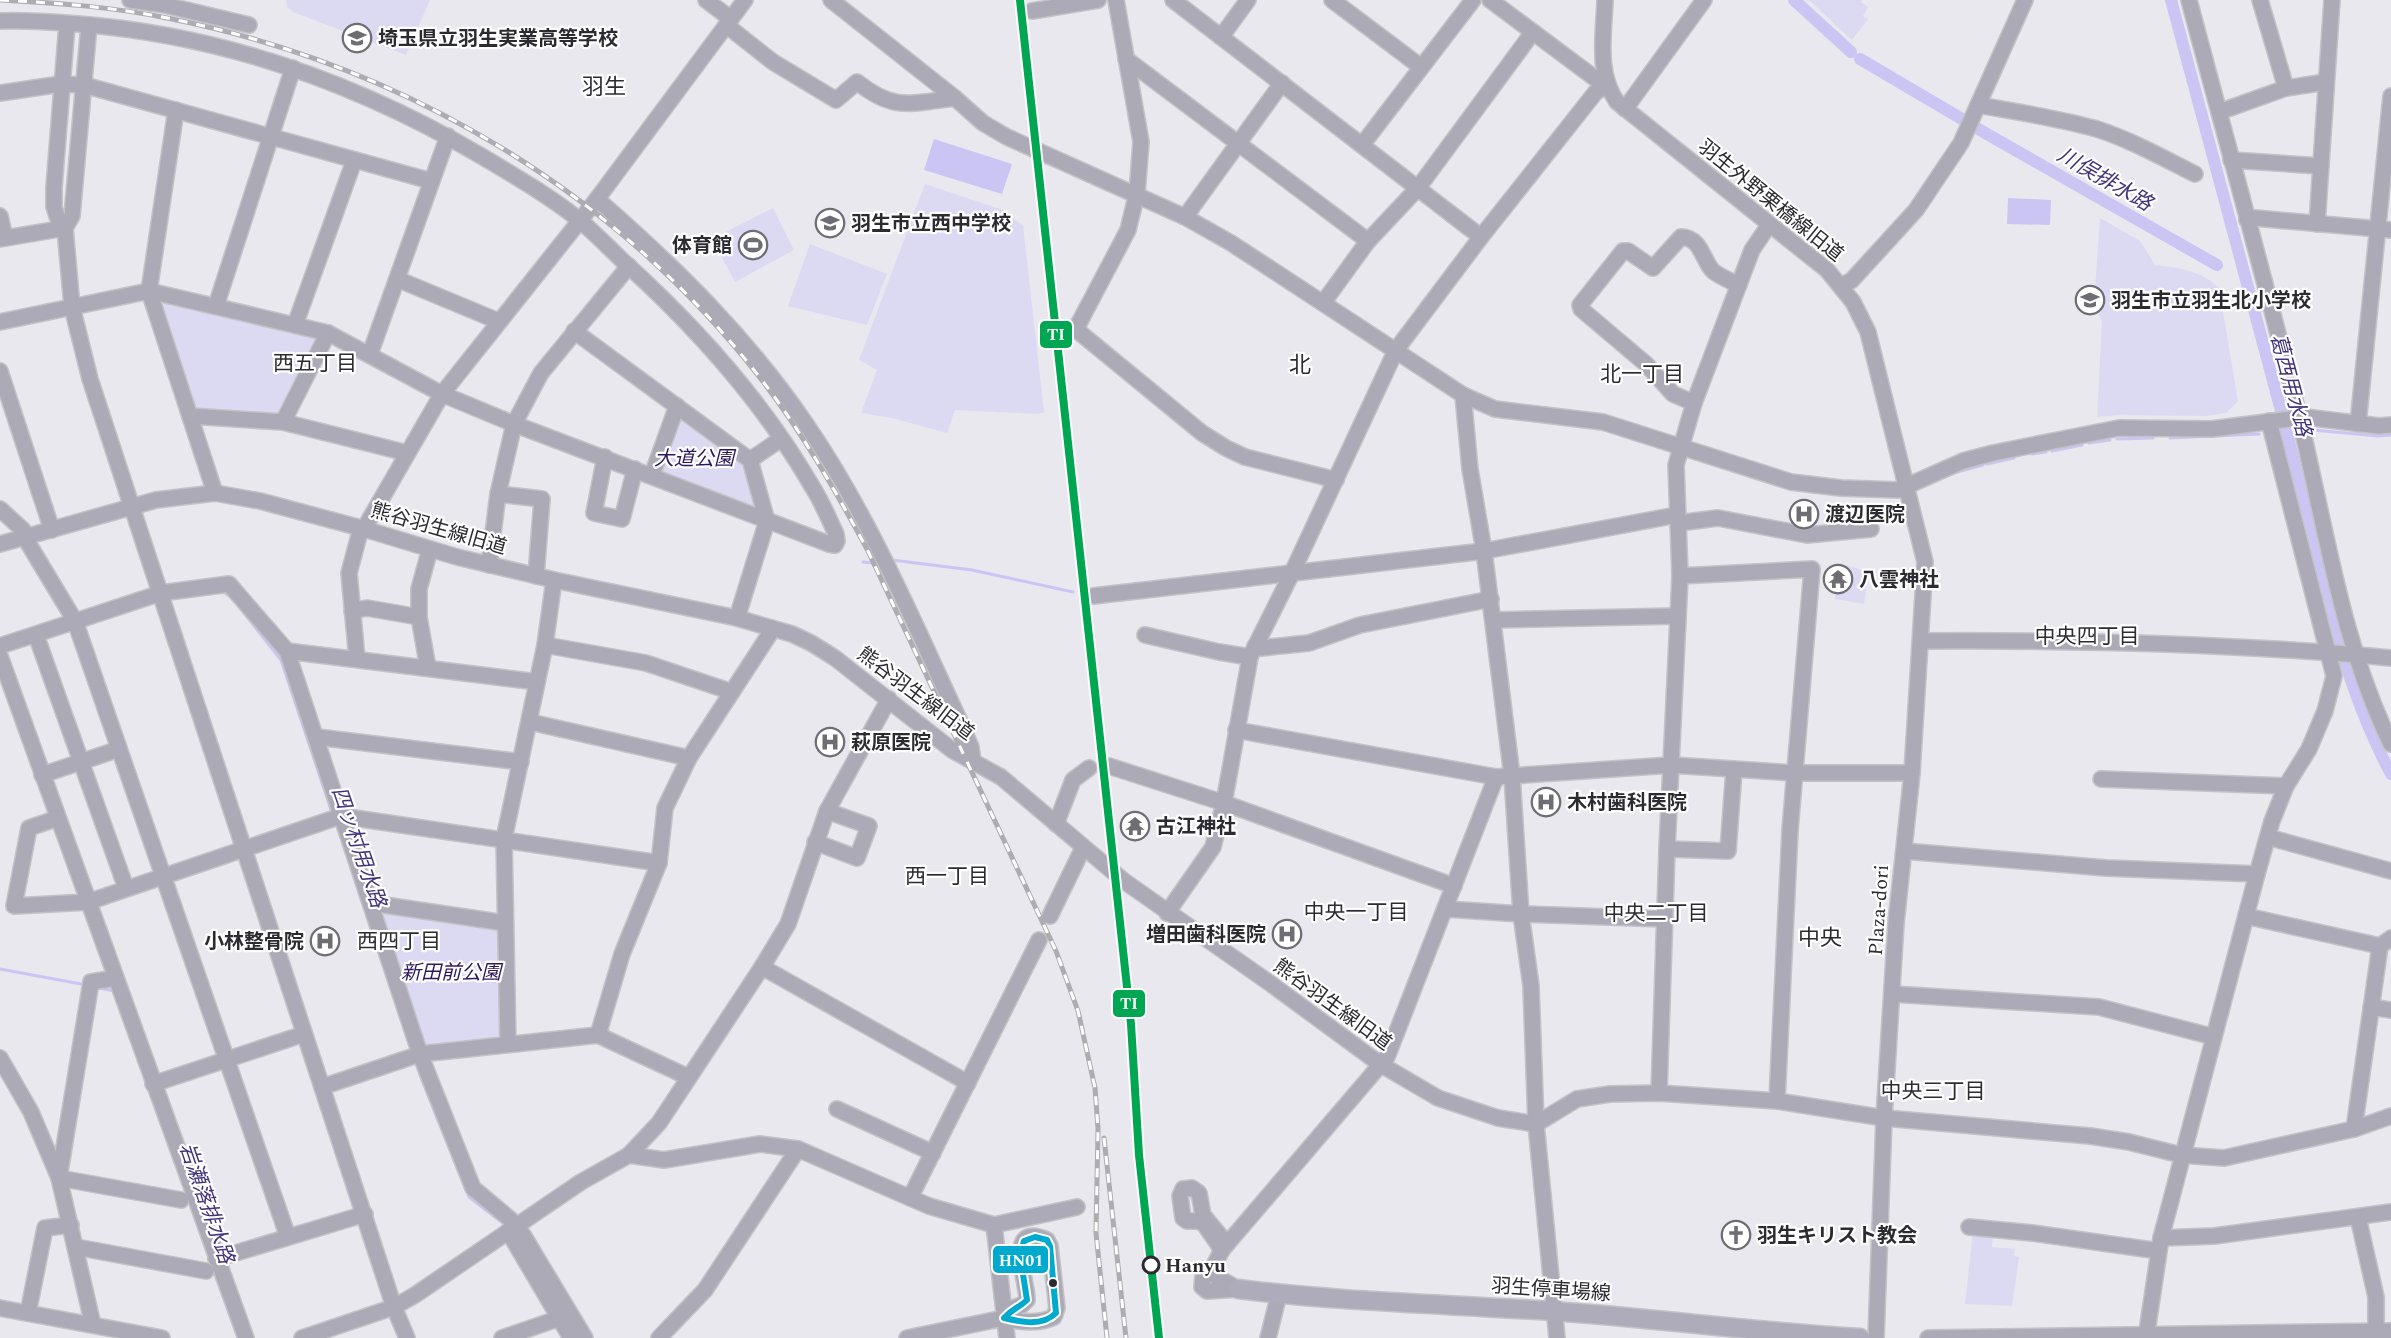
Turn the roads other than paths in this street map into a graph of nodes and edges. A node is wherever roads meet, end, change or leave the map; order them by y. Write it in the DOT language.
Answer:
graph roads {
  1 [pos="130,0"];
  2 [pos="706,0"];
  3 [pos="745,0"];
  4 [pos="831,0"];
  5 [pos="1098,0"];
  6 [pos="1116,0"];
  7 [pos="1173,0"];
  8 [pos="1248,0"];
  9 [pos="1332,0"];
  10 [pos="1473,0"];
  11 [pos="1490,0"];
  12 [pos="1605,0"];
  13 [pos="1704,0"];
  14 [pos="2025,0"];
  15 [pos="2189,0"];
  16 [pos="2260,0"];
  17 [pos="2332,0"];
  18 [pos="165,3"];
  19 [pos="1032,11"];
  20 [pos="0,21"];
  21 [pos="728,22"];
  22 [pos="67,24"];
  23 [pos="89,25"];
  24 [pos="249,25"];
  25 [pos="1533,32"];
  26 [pos="1221,37"];
  27 [pos="1126,59"];
  28 [pos="1421,67"];
  29 [pos="293,68"];
  30 [pos="2326,82"];
  31 [pos="1282,83"];
  32 [pos="62,84"];
  33 [pos="1607,84"];
  34 [pos="84,85"];
  35 [pos="2286,88"];
  36 [pos="0,93"];
  37 [pos="2391,96"];
  38 [pos="955,98"];
  39 [pos="1978,105"];
  40 [pos="1625,109"];
  41 [pos="176,110"];
  42 [pos="2219,112"];
  43 [pos="448,136"];
  44 [pos="271,137"];
  45 [pos="1238,143"];
  46 [pos="1362,145"];
  47 [pos="2231,160"];
  48 [pos="354,161"];
  49 [pos="2321,166"];
  50 [pos="2195,174"];
  51 [pos="431,181"];
  52 [pos="1418,188"];
  53 [pos="1137,193"];
  54 [pos="597,199"];
  55 [pos="0,216"];
  56 [pos="1185,216"];
  57 [pos="579,220"];
  58 [pos="2247,220"];
  59 [pos="2317,224"];
  60 [pos="1769,225"];
  61 [pos="65,228"];
  62 [pos="2385,230"];
  63 [pos="1481,237"];
  64 [pos="2,238"];
  65 [pos="1368,241"];
  66 [pos="628,266"];
  67 [pos="397,279"];
  68 [pos="1739,285"];
  69 [pos="1842,286"];
  70 [pos="150,291"];
  71 [pos="1323,303"];
  72 [pos="216,306"];
  73 [pos="72,307"];
  74 [pos="0,321"];
  75 [pos="498,321"];
  76 [pos="295,325"];
  77 [pos="574,331"];
  78 [pos="328,333"];
  79 [pos="1396,350"];
  80 [pos="370,354"];
  81 [pos="0,371"];
  82 [pos="442,393"];
  83 [pos="1463,395"];
  84 [pos="4,397"];
  85 [pos="1694,404"];
  86 [pos="677,406"];
  87 [pos="190,416"];
  88 [pos="2297,417"];
  89 [pos="2271,421"];
  90 [pos="283,422"];
  91 [pos="514,424"];
  92 [pos="2358,424"];
  93 [pos="2391,425"];
  94 [pos="781,439"];
  95 [pos="1681,446"];
  96 [pos="407,453"];
  97 [pos="604,457"];
  98 [pos="750,460"];
  99 [pos="635,469"];
  100 [pos="652,475"];
  101 [pos="1336,480"];
  102 [pos="1908,487"];
  103 [pos="215,493"];
  104 [pos="498,494"];
  105 [pos="132,507"];
  106 [pos="0,510"];
  107 [pos="1677,519"];
  108 [pos="767,521"];
  109 [pos="364,529"];
  110 [pos="1871,529"];
  111 [pos="52,530"];
  112 [pos="26,538"];
  113 [pos="0,544"];
  114 [pos="430,549"];
  115 [pos="1484,551"];
  116 [pos="489,565"];
  117 [pos="1291,575"];
  118 [pos="536,576"];
  119 [pos="1680,576"];
  120 [pos="554,580"];
  121 [pos="161,593"];
  122 [pos="1093,596"];
  123 [pos="1491,599"];
  124 [pos="352,611"];
  125 [pos="1678,616"];
  126 [pos="419,617"];
  127 [pos="737,618"];
  128 [pos="1493,620"];
  129 [pos="75,621"];
  130 [pos="771,628"];
  131 [pos="36,635"];
  132 [pos="1145,635"];
  133 [pos="1921,641"];
  134 [pos="545,645"];
  135 [pos="0,646"];
  136 [pos="287,651"];
  137 [pos="1252,652"];
  138 [pos="2327,653"];
  139 [pos="2353,654"];
  140 [pos="0,656"];
  141 [pos="2391,658"];
  142 [pos="357,659"];
  143 [pos="428,669"];
  144 [pos="537,682"];
  145 [pos="732,692"];
  146 [pos="889,699"];
  147 [pos="530,722"];
  148 [pos="1236,730"];
  149 [pos="317,737"];
  150 [pos="2391,744"];
  151 [pos="119,749"];
  152 [pos="689,758"];
  153 [pos="81,761"];
  154 [pos="973,761"];
  155 [pos="521,762"];
  156 [pos="1671,765"];
  157 [pos="1109,766"];
  158 [pos="1089,768"];
  159 [pos="1734,769"];
  160 [pos="1795,773"];
  161 [pos="1912,773"];
  162 [pos="42,775"];
  163 [pos="1504,776"];
  164 [pos="2101,779"];
  165 [pos="2286,786"];
  166 [pos="1224,803"];
  167 [pos="827,811"];
  168 [pos="341,816"];
  169 [pos="58,818"];
  170 [pos="1056,824"];
  171 [pos="2268,837"];
  172 [pos="504,839"];
  173 [pos="815,842"];
  174 [pos="1083,848"];
  175 [pos="244,849"];
  176 [pos="1667,849"];
  177 [pos="1904,851"];
  178 [pos="659,863"];
  179 [pos="2391,871"];
  180 [pos="2257,874"];
  181 [pos="164,876"];
  182 [pos="1454,886"];
  183 [pos="126,888"];
  184 [pos="88,902"];
  185 [pos="371,903"];
  186 [pos="1446,909"];
  187 [pos="1167,914"];
  188 [pos="1521,914"];
  189 [pos="1050,916"];
  190 [pos="2246,916"];
  191 [pos="1665,919"];
  192 [pos="505,923"];
  193 [pos="1039,940"];
  194 [pos="2386,942"];
  195 [pos="762,967"];
  196 [pos="116,978"];
  197 [pos="1893,994"];
  198 [pos="2371,1007"];
  199 [pos="2391,1010"];
  200 [pos="304,1034"];
  201 [pos="598,1035"];
  202 [pos="2214,1037"];
  203 [pos="508,1044"];
  204 [pos="420,1054"];
  205 [pos="0,1058"];
  206 [pos="227,1059"];
  207 [pos="1380,1064"];
  208 [pos="688,1077"];
  209 [pos="153,1083"];
  210 [pos="968,1083"];
  211 [pos="322,1087"];
  212 [pos="1659,1093"];
  213 [pos="1777,1101"];
  214 [pos="837,1109"];
  215 [pos="2391,1116"];
  216 [pos="1884,1118"];
  217 [pos="1536,1124"];
  218 [pos="2354,1130"];
  219 [pos="798,1149"];
  220 [pos="933,1153"];
  221 [pos="629,1155"];
  222 [pos="2181,1155"];
  223 [pos="59,1178"];
  224 [pos="910,1198"];
  225 [pos="181,1200"];
  226 [pos="1077,1208"];
  227 [pos="2391,1212"];
  228 [pos="365,1214"];
  229 [pos="2358,1217"];
  230 [pos="71,1225"];
  231 [pos="994,1225"];
  232 [pos="1969,1227"];
  233 [pos="512,1228"];
  234 [pos="288,1237"];
  235 [pos="2160,1245"];
  236 [pos="76,1247"];
  237 [pos="216,1259"];
  238 [pos="206,1271"];
  239 [pos="1238,1289"];
  240 [pos="1279,1294"];
  241 [pos="2384,1297"];
  242 [pos="394,1307"];
  243 [pos="0,1308"];
  244 [pos="1553,1311"];
  245 [pos="28,1313"];
  246 [pos="560,1318"];
  247 [pos="1004,1318"];
  248 [pos="93,1325"];
  249 [pos="2381,1333"];
  250 [pos="2146,1336"];
  251 [pos="162,1338"];
  252 [pos="246,1338"];
  253 [pos="302,1338"];
  254 [pos="407,1338"];
  255 [pos="502,1338"];
  256 [pos="571,1338"];
  257 [pos="585,1338"];
  258 [pos="659,1338"];
  259 [pos="907,1338"];
  260 [pos="1007,1338"];
  261 [pos="1268,1338"];
  262 [pos="1557,1338"];
  263 [pos="1860,1338"];
  264 [pos="1876,1338"];
  265 [pos="1928,1338"];
  1 -- 18 [label="street"];
  2 -- 21 [label="street"];
  3 -- 21 [label="street"];
  4 -- 38 [label="street"];
  5 -- 19 [label="street"];
  6 -- 27 [label="street"];
  7 -- 26 [label="street"];
  8 -- 26 [label="street"];
  9 -- 28 [label="street"];
  10 -- 28 [label="street"];
  11 -- 25 [label="street"];
  12 -- 33 [label="street, 羽生外野栗橋線旧道"];
  13 -- 40 [label="street"];
  14 -- 39 [label="street"];
  15 -- 42 [label="street"];
  16 -- 35 [label="street"];
  17 -- 30 [label="street"];
  18 -- 24 [label="street"];
  20 -- 22 [label="street"];
  21 -- 38 [label="street"];
  21 -- 54 [label="street"];
  22 -- 23 [label="street"];
  22 -- 32 [label="street"];
  23 -- 29 [label="street"];
  23 -- 34 [label="street"];
  25 -- 33 [label="street"];
  25 -- 52 [label="street"];
  26 -- 31 [label="street"];
  27 -- 45 [label="street"];
  27 -- 53 [label="street"];
  28 -- 46 [label="street"];
  29 -- 43 [label="street"];
  29 -- 44 [label="street"];
  30 -- 35 [label="street"];
  30 -- 49 [label="street"];
  31 -- 45 [label="street"];
  31 -- 46 [label="street"];
  32 -- 34 [label="street"];
  32 -- 36 [label="street"];
  32 -- 61 [label="street"];
  33 -- 40 [label="street, 羽生外野栗橋線旧道"];
  33 -- 63 [label="street"];
  34 -- 41 [label="street"];
  34 -- 61 [label="street"];
  35 -- 42 [label="street"];
  37 -- 62 [label="street"];
  38 -- 53 [label="street"];
  39 -- 50 [label="street"];
  39 -- 69 [label="street"];
  40 -- 60 [label="street, 羽生外野栗橋線旧道"];
  41 -- 44 [label="street"];
  41 -- 70 [label="street"];
  42 -- 47 [label="street"];
  43 -- 51 [label="street"];
  43 -- 57 [label="street"];
  44 -- 48 [label="street"];
  44 -- 72 [label="street"];
  45 -- 56 [label="street"];
  45 -- 65 [label="street"];
  46 -- 52 [label="street"];
  47 -- 49 [label="street"];
  47 -- 58 [label="street"];
  48 -- 51 [label="street"];
  48 -- 76 [label="street"];
  49 -- 59 [label="street"];
  51 -- 67 [label="street"];
  52 -- 63 [label="street"];
  52 -- 65 [label="street"];
  53 -- 56 [label="street"];
  53 -- 101 [label="street"];
  54 -- 57 [label="street"];
  54 -- 154 [label="street"];
  55 -- 64 [label="street"];
  56 -- 71 [label="street"];
  57 -- 66 [label="street"];
  57 -- 75 [label="street"];
  58 -- 59 [label="street"];
  58 -- 88 [label="street"];
  59 -- 62 [label="street"];
  60 -- 68 [label="street"];
  60 -- 69 [label="street, 羽生外野栗橋線旧道"];
  61 -- 64 [label="street"];
  61 -- 73 [label="street"];
  62 -- 92 [label="street"];
  63 -- 79 [label="street"];
  65 -- 71 [label="street"];
  66 -- 77 [label="street"];
  66 -- 94 [label="street"];
  67 -- 75 [label="street"];
  67 -- 80 [label="street"];
  68 -- 85 [label="street"];
  68 -- 85 [label="street"];
  69 -- 102 [label="street, 羽生外野栗橋線旧道"];
  70 -- 72 [label="street"];
  70 -- 73 [label="street"];
  70 -- 87 [label="street"];
  71 -- 79 [label="street"];
  72 -- 76 [label="street"];
  73 -- 74 [label="street"];
  73 -- 105 [label="street"];
  75 -- 82 [label="street"];
  76 -- 78 [label="street"];
  77 -- 86 [label="street"];
  77 -- 91 [label="street"];
  78 -- 80 [label="street"];
  78 -- 90 [label="street"];
  79 -- 83 [label="street"];
  79 -- 101 [label="street"];
  80 -- 82 [label="street"];
  81 -- 84 [label="street"];
  82 -- 91 [label="street"];
  82 -- 96 [label="street"];
  83 -- 95 [label="street"];
  83 -- 115 [label="street"];
  84 -- 111 [label="street"];
  85 -- 95 [label="street"];
  86 -- 98 [label="street"];
  86 -- 100 [label="street"];
  87 -- 90 [label="street"];
  87 -- 103 [label="street"];
  88 -- 89 [label="street"];
  88 -- 92 [label="street"];
  88 -- 139 [label="street"];
  89 -- 102 [label="street"];
  89 -- 138 [label="street"];
  90 -- 96 [label="street"];
  91 -- 97 [label="street"];
  91 -- 104 [label="street"];
  92 -- 93 [label="street"];
  94 -- 98 [label="street"];
  94 -- 108 [label="street"];
  95 -- 102 [label="street"];
  95 -- 107 [label="street"];
  96 -- 109 [label="street"];
  97 -- 99 [label="street"];
  97 -- 99 [label="street"];
  98 -- 108 [label="street"];
  99 -- 100 [label="street"];
  100 -- 108 [label="street"];
  101 -- 117 [label="street"];
  102 -- 133 [label="street, Plaza-dori"];
  103 -- 105 [label="street, 熊谷羽生線旧道"];
  103 -- 109 [label="street, 熊谷羽生線旧道"];
  104 -- 116 [label="street"];
  104 -- 118 [label="street"];
  105 -- 111 [label="street, 熊谷羽生線旧道"];
  105 -- 121 [label="street"];
  106 -- 112 [label="street"];
  107 -- 110 [label="street"];
  107 -- 115 [label="street"];
  107 -- 119 [label="street"];
  108 -- 127 [label="street"];
  109 -- 114 [label="street, 熊谷羽生線旧道"];
  109 -- 124 [label="street"];
  111 -- 112 [label="street, 熊谷羽生線旧道"];
  112 -- 113 [label="street, 熊谷羽生線旧道"];
  112 -- 129 [label="street"];
  114 -- 116 [label="street, 熊谷羽生線旧道"];
  114 -- 126 [label="street"];
  115 -- 117 [label="street"];
  115 -- 123 [label="street"];
  116 -- 118 [label="street, 熊谷羽生線旧道"];
  117 -- 122 [label="street"];
  117 -- 137 [label="street"];
  118 -- 120 [label="street, 熊谷羽生線旧道"];
  119 -- 125 [label="street"];
  119 -- 160 [label="street"];
  120 -- 127 [label="street, 熊谷羽生線旧道"];
  120 -- 134 [label="street"];
  121 -- 129 [label="street"];
  121 -- 136 [label="street"];
  121 -- 175 [label="street"];
  123 -- 128 [label="street"];
  123 -- 137 [label="street"];
  124 -- 126 [label="street"];
  124 -- 142 [label="street"];
  125 -- 128 [label="street"];
  125 -- 156 [label="street"];
  126 -- 143 [label="street"];
  127 -- 130 [label="street, 熊谷羽生線旧道"];
  128 -- 163 [label="street"];
  129 -- 131 [label="street"];
  129 -- 151 [label="street"];
  130 -- 145 [label="street"];
  130 -- 146 [label="street, 熊谷羽生線旧道"];
  131 -- 135 [label="street"];
  131 -- 153 [label="street"];
  132 -- 137 [label="street"];
  133 -- 138 [label="street"];
  133 -- 161 [label="street, Plaza-dori"];
  134 -- 144 [label="street"];
  134 -- 145 [label="street"];
  136 -- 142 [label="street"];
  136 -- 149 [label="street"];
  137 -- 148 [label="street"];
  138 -- 139 [label="street"];
  138 -- 165 [label="street"];
  139 -- 141 [label="street"];
  139 -- 150 [label="street"];
  140 -- 162 [label="street"];
  142 -- 143 [label="street"];
  143 -- 144 [label="street"];
  144 -- 147 [label="street"];
  145 -- 152 [label="street"];
  146 -- 154 [label="street, 熊谷羽生線旧道"];
  146 -- 167 [label="street"];
  147 -- 152 [label="street"];
  147 -- 155 [label="street"];
  148 -- 163 [label="street"];
  148 -- 166 [label="street"];
  149 -- 155 [label="street"];
  149 -- 168 [label="street"];
  151 -- 153 [label="street"];
  151 -- 181 [label="street"];
  152 -- 178 [label="street"];
  153 -- 162 [label="street"];
  153 -- 183 [label="street"];
  154 -- 170 [label="street, 熊谷羽生線旧道"];
  155 -- 172 [label="street"];
  156 -- 159 [label="street"];
  156 -- 163 [label="street"];
  156 -- 176 [label="street"];
  157 -- 166 [label="street"];
  158 -- 170 [label="street"];
  159 -- 160 [label="street"];
  159 -- 176 [label="street"];
  160 -- 161 [label="street"];
  160 -- 213 [label="street"];
  161 -- 177 [label="street, Plaza-dori"];
  162 -- 169 [label="street"];
  163 -- 182 [label="street"];
  163 -- 188 [label="street"];
  164 -- 165 [label="street"];
  165 -- 171 [label="street"];
  166 -- 182 [label="street"];
  166 -- 187 [label="street"];
  167 -- 173 [label="street"];
  167 -- 173 [label="street"];
  168 -- 172 [label="street"];
  168 -- 175 [label="street"];
  168 -- 185 [label="street"];
  169 -- 184 [label="street"];
  169 -- 184 [label="street"];
  170 -- 174 [label="street, 熊谷羽生線旧道"];
  171 -- 179 [label="street"];
  171 -- 180 [label="street"];
  172 -- 178 [label="street"];
  172 -- 192 [label="street"];
  173 -- 195 [label="street"];
  174 -- 187 [label="street, 熊谷羽生線旧道"];
  174 -- 189 [label="street"];
  175 -- 181 [label="street"];
  175 -- 200 [label="street"];
  176 -- 191 [label="street"];
  177 -- 180 [label="street"];
  177 -- 197 [label="street, Plaza-dori"];
  178 -- 201 [label="street"];
  180 -- 190 [label="street"];
  181 -- 183 [label="street"];
  181 -- 206 [label="street"];
  182 -- 186 [label="street"];
  183 -- 184 [label="street"];
  184 -- 196 [label="street"];
  185 -- 192 [label="street"];
  185 -- 204 [label="street"];
  186 -- 188 [label="street"];
  186 -- 207 [label="street"];
  187 -- 207 [label="street, 熊谷羽生線旧道"];
  188 -- 191 [label="street"];
  188 -- 217 [label="street"];
  190 -- 194 [label="street"];
  190 -- 202 [label="street"];
  191 -- 212 [label="street"];
  192 -- 203 [label="street"];
  193 -- 210 [label="street"];
  194 -- 198 [label="street"];
  195 -- 208 [label="street"];
  195 -- 210 [label="street"];
  196 -- 209 [label="street"];
  196 -- 223 [label="street"];
  197 -- 202 [label="street"];
  197 -- 216 [label="street, Plaza-dori"];
  198 -- 199 [label="street"];
  198 -- 218 [label="street"];
  200 -- 206 [label="street"];
  200 -- 211 [label="street"];
  201 -- 203 [label="street"];
  201 -- 208 [label="street"];
  202 -- 222 [label="street"];
  203 -- 204 [label="street"];
  204 -- 211 [label="street"];
  204 -- 233 [label="street"];
  205 -- 223 [label="street"];
  206 -- 209 [label="street"];
  206 -- 234 [label="street"];
  207 -- 217 [label="street, 熊谷羽生線旧道"];
  207 -- 239 [label="street"];
  208 -- 221 [label="street"];
  209 -- 237 [label="street"];
  210 -- 220 [label="street"];
  211 -- 228 [label="street"];
  212 -- 213 [label="street"];
  212 -- 217 [label="street"];
  213 -- 216 [label="street"];
  214 -- 220 [label="street"];
  215 -- 218 [label="street"];
  216 -- 222 [label="street"];
  216 -- 264 [label="street, Plaza-dori"];
  217 -- 244 [label="street"];
  218 -- 222 [label="street"];
  219 -- 221 [label="street"];
  219 -- 224 [label="street"];
  219 -- 258 [label="street"];
  220 -- 224 [label="street"];
  221 -- 233 [label="street"];
  222 -- 235 [label="street"];
  223 -- 225 [label="street"];
  223 -- 230 [label="street"];
  224 -- 231 [label="street"];
  226 -- 231 [label="street"];
  227 -- 229 [label="street"];
  228 -- 234 [label="street"];
  228 -- 242 [label="street"];
  229 -- 235 [label="street"];
  229 -- 241 [label="street"];
  230 -- 236 [label="street"];
  230 -- 245 [label="street"];
  231 -- 247 [label="street"];
  232 -- 235 [label="street"];
  233 -- 242 [label="street"];
  233 -- 246 [label="street"];
  233 -- 257 [label="street"];
  234 -- 237 [label="street"];
  235 -- 250 [label="street"];
  236 -- 238 [label="street"];
  236 -- 248 [label="street"];
  237 -- 252 [label="street"];
  239 -- 240 [label="main road, 羽生停車場線"];
  240 -- 244 [label="main road, 羽生停車場線"];
  240 -- 261 [label="street"];
  241 -- 249 [label="street"];
  242 -- 253 [label="street"];
  242 -- 254 [label="street"];
  243 -- 245 [label="street"];
  244 -- 262 [label="street"];
  244 -- 263 [label="main road, 羽生停車場線"];
  245 -- 248 [label="street"];
  246 -- 255 [label="street"];
  246 -- 256 [label="street"];
  247 -- 247 [label="street"];
  247 -- 259 [label="street"];
  247 -- 260 [label="street"];
  248 -- 251 [label="street"];
  249 -- 250 [label="street"];
  250 -- 265 [label="street"];
}
